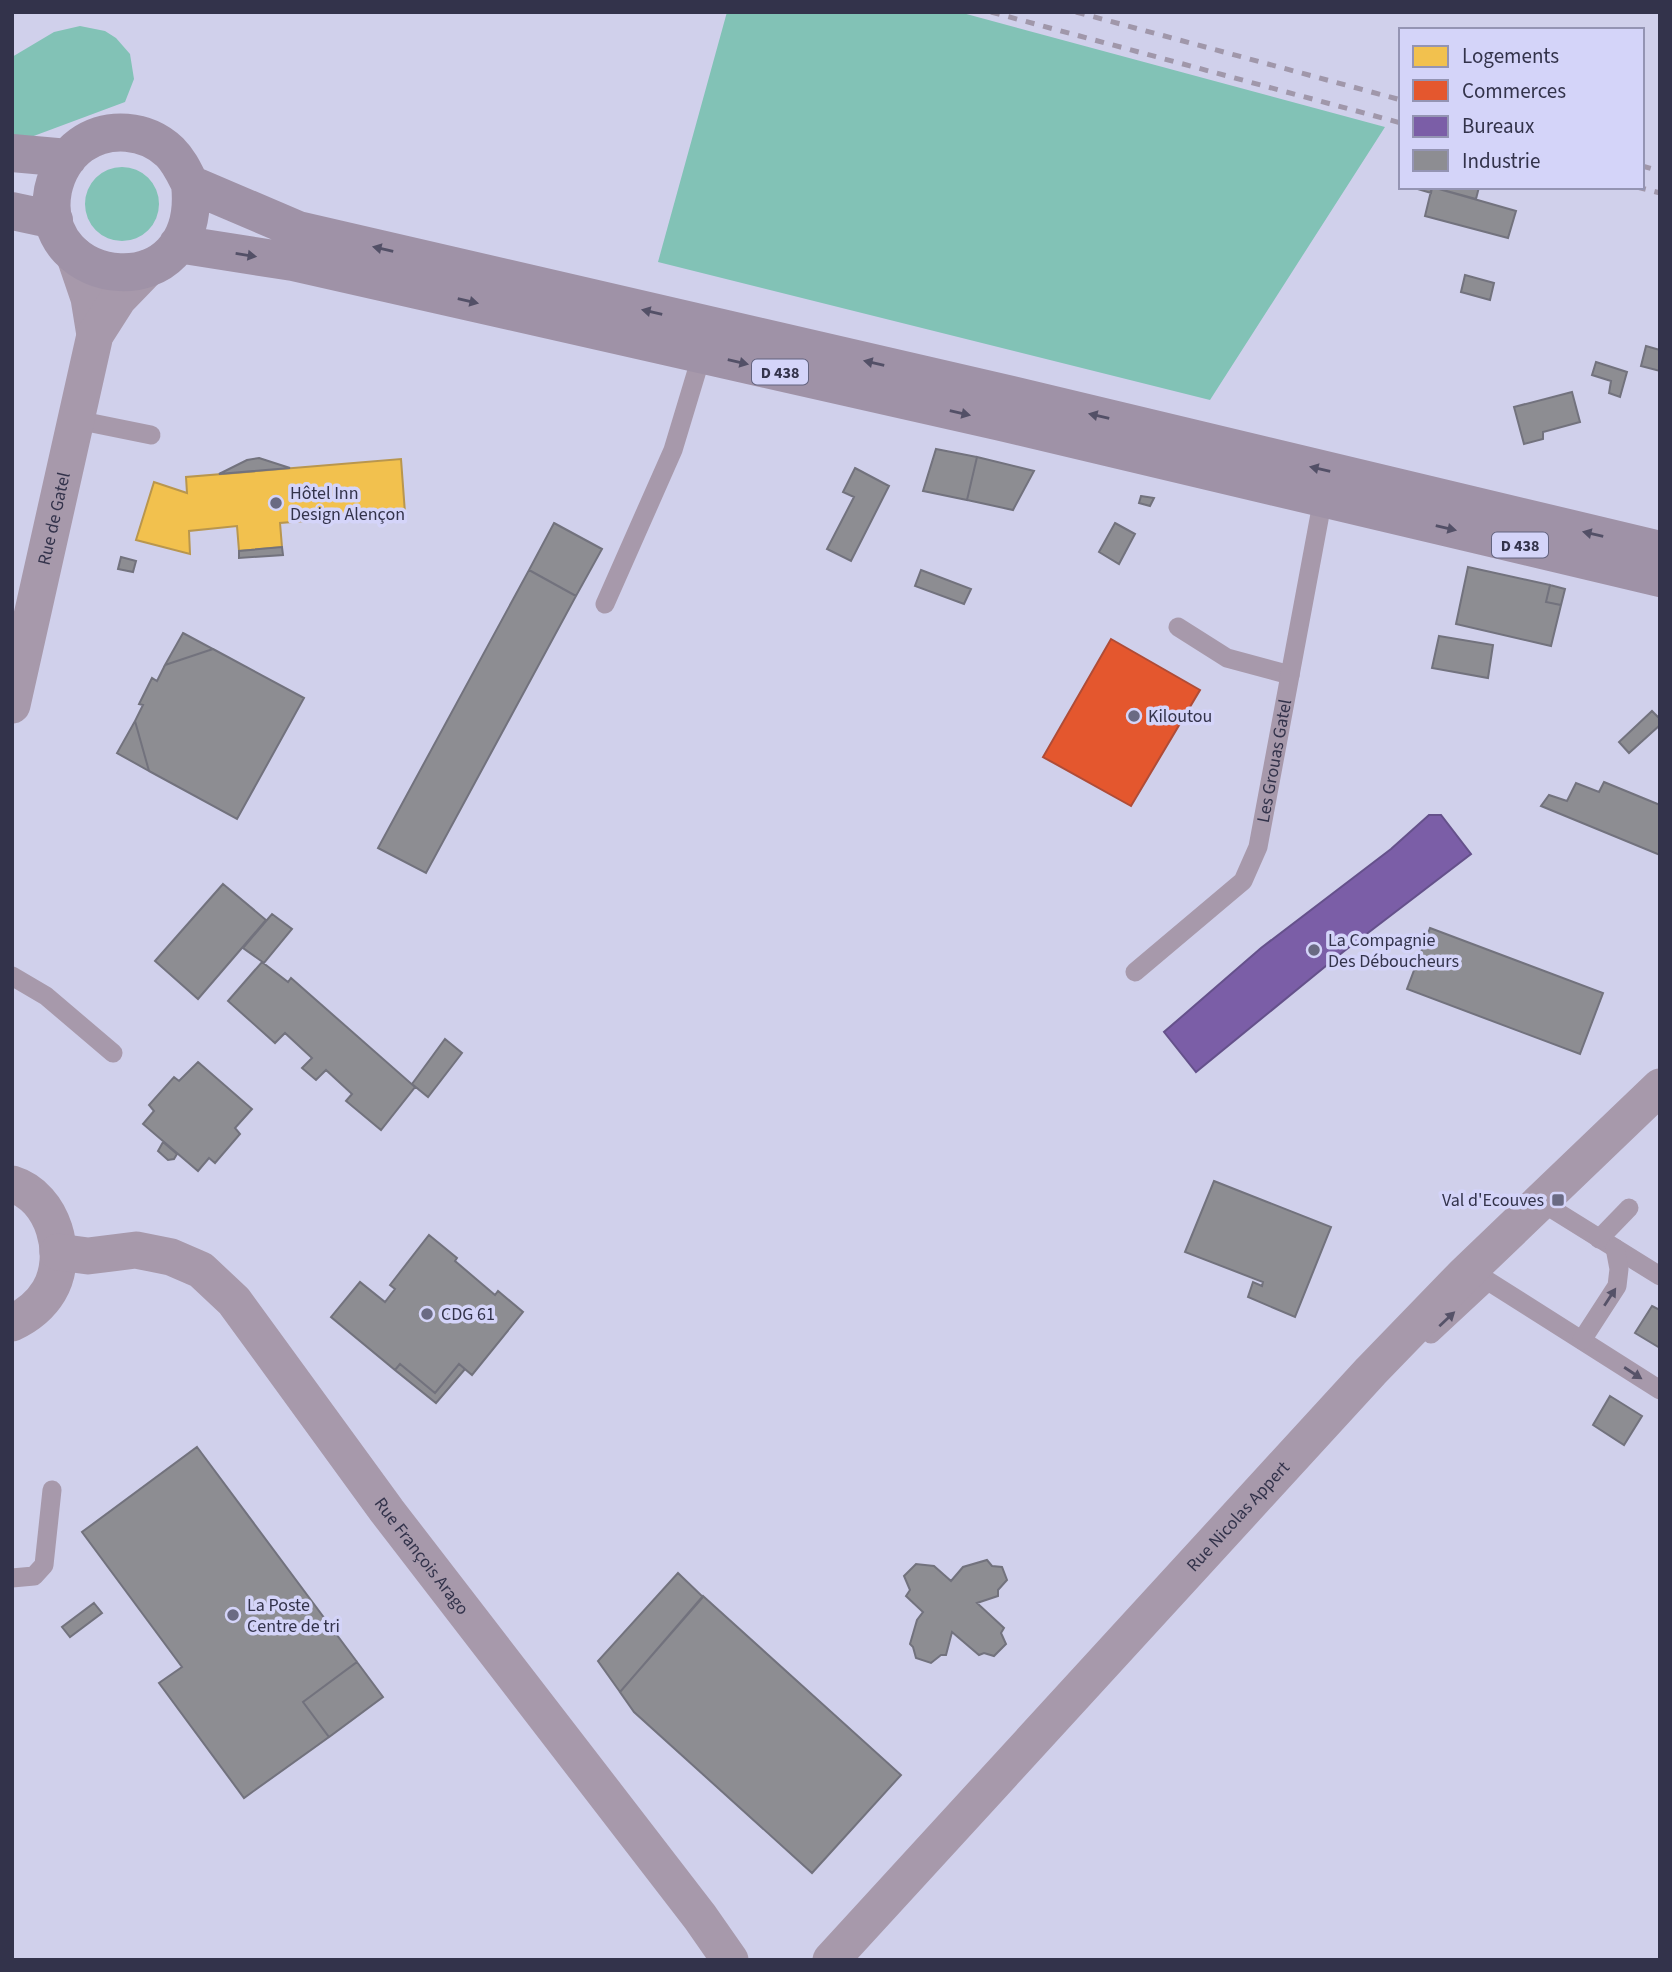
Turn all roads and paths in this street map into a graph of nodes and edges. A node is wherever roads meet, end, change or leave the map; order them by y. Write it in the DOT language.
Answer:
graph roads {
  1 [pos="12,153"];
  2 [pos="68,158"];
  3 [pos="190,184"];
  4 [pos="12,211"];
  5 [pos="54,220"];
  6 [pos="178,244"];
  7 [pos="74,254"];
  8 [pos="148,268"];
  9 [pos="96,335"];
  10 [pos="702,354"];
  11 [pos="77,420"];
  12 [pos="151,435"];
  13 [pos="1323,498"];
  14 [pos="1660,550"];
  15 [pos="1660,578"];
  16 [pos="605,604"];
  17 [pos="1178,627"];
  18 [pos="1290,675"];
  19 [pos="12,705"];
  20 [pos="1135,972"];
  21 [pos="12,976"];
  22 [pos="113,1053"];
  23 [pos="1660,1087"];
  24 [pos="12,1184"];
  25 [pos="1541,1202"];
  26 [pos="1629,1208"];
  27 [pos="1607,1243"];
  28 [pos="58,1252"];
  29 [pos="1660,1276"];
  30 [pos="12,1323"];
  31 [pos="1582,1340"];
  32 [pos="1371,1371"];
  33 [pos="1660,1390"];
  34 [pos="52,1490"];
  35 [pos="12,1578"];
  36 [pos="730,1960"];
  37 [pos="831,1960"];
  1 -- 2 [label="main road"];
  2 -- 3 [label="main road"];
  2 -- 5 [label="main road"];
  3 -- 6 [label="main road"];
  14 -- 3 [label="main road, D 438, one-way"];
  4 -- 5 [label="main road"];
  5 -- 7 [label="main road"];
  6 -- 8 [label="main road"];
  6 -- 10 [label="main road, D 438, one-way"];
  7 -- 8 [label="main road"];
  7 -- 9 [label="street, Rue de Gatel"];
  8 -- 9 [label="street, Rue de Gatel"];
  9 -- 11 [label="street, Rue de Gatel"];
  10 -- 13 [label="main road, D 438, one-way"];
  10 -- 16 [label="lane"];
  11 -- 12 [label="lane"];
  11 -- 19 [label="street, Rue de Gatel"];
  13 -- 15 [label="main road, D 438, one-way"];
  13 -- 18 [label="lane, Les Grouas Gatel"];
  17 -- 18 [label="lane"];
  18 -- 20 [label="lane, Les Grouas Gatel"];
  21 -- 22 [label="lane"];
  23 -- 25 [label="street, Rue Nicolas Appert"];
  24 -- 28 [label="street"];
  25 -- 27 [label="lane"];
  25 -- 32 [label="street, Rue Nicolas Appert"];
  26 -- 27 [label="lane"];
  27 -- 29 [label="lane"];
  31 -- 27 [label="lane, one-way"];
  28 -- 30 [label="street"];
  28 -- 36 [label="street, Rue François Arago"];
  32 -- 31 [label="lane, one-way"];
  31 -- 33 [label="lane, one-way"];
  32 -- 37 [label="street, Rue Nicolas Appert"];
  34 -- 35 [label="lane"];
}
